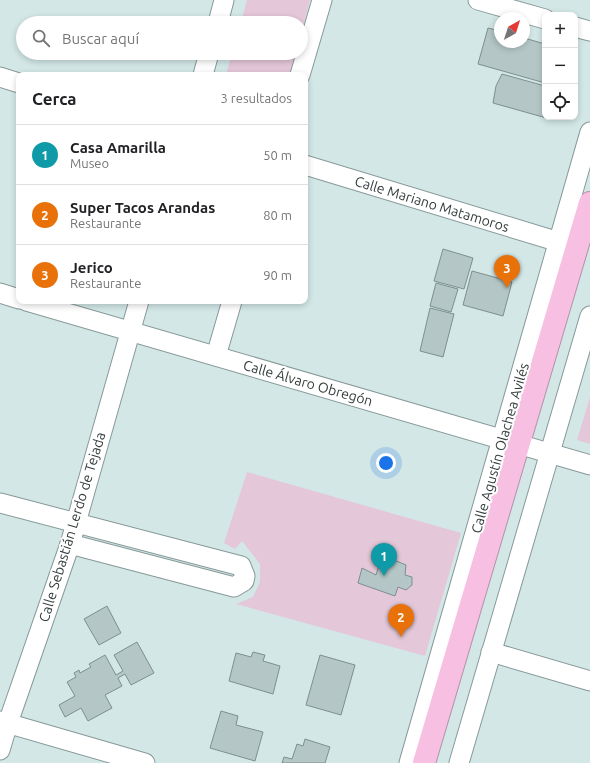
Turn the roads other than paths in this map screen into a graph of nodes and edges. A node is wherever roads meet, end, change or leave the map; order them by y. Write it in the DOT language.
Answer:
graph roads {
  1 [pos="224,0"];
  2 [pos="322,0"];
  3 [pos="478,0"];
  4 [pos="220,16"];
  5 [pos="542,18"];
  6 [pos="578,28"];
  7 [pos="590,31"];
  8 [pos="308,48"];
  9 [pos="207,60"];
  10 [pos="304,60"];
  11 [pos="204,72"];
  12 [pos="301,72"];
  13 [pos="0,77"];
  14 [pos="16,82"];
  15 [pos="590,132"];
  16 [pos="308,166"];
  17 [pos="590,203"];
  18 [pos="559,242"];
  19 [pos="0,293"];
  20 [pos="16,298"];
  21 [pos="36,304"];
  22 [pos="138,304"];
  23 [pos="231,304"];
  24 [pos="590,316"];
  25 [pos="130,331"];
  26 [pos="216,356"];
  27 [pos="510,442"];
  28 [pos="550,453"];
  29 [pos="590,465"];
  30 [pos="0,503"];
  31 [pos="76,523"];
  32 [pos="70,544"];
  33 [pos="191,553"];
  34 [pos="186,574"];
  35 [pos="491,652"];
  36 [pos="590,681"];
  37 [pos="4,722"];
  38 [pos="0,750"];
  39 [pos="145,763"];
  40 [pos="409,763"];
  41 [pos="424,763"];
  42 [pos="459,763"];
  1 -- 4 [label="street"];
  2 -- 8 [label="street"];
  3 -- 5 [label="street"];
  6 -- 7 [label="street"];
  9 -- 11 [label="street"];
  10 -- 12 [label="street"];
  13 -- 14 [label="street"];
  15 -- 18 [label="street, Calle Agustín Olachea Avilés"];
  16 -- 18 [label="street, Calle Mariano Matamoros"];
  17 -- 27 [label="highway, Calle Agustín Olachea Avilés"];
  18 -- 27 [label="street, Calle Agustín Olachea Avilés"];
  19 -- 20 [label="street"];
  21 -- 25 [label="street, Calle Álvaro Obregón"];
  22 -- 25 [label="street, Calle Sebastián Lerdo de Tejada"];
  23 -- 26 [label="street"];
  24 -- 28 [label="street"];
  25 -- 26 [label="street, Calle Álvaro Obregón"];
  25 -- 31 [label="street, Calle Sebastián Lerdo de Tejada"];
  26 -- 27 [label="street, Calle Álvaro Obregón"];
  27 -- 28 [label="street, Calle Álvaro Obregón"];
  27 -- 40 [label="street, Calle Agustín Olachea Avilés"];
  27 -- 41 [label="highway, Calle Agustín Olachea Avilés"];
  28 -- 29 [label="street, Calle Álvaro Obregón"];
  28 -- 35 [label="street"];
  30 -- 31 [label="street"];
  31 -- 32 [label="street, Calle Sebastián Lerdo de Tejada"];
  31 -- 33 [label="street"];
  32 -- 34 [label="street"];
  32 -- 37 [label="street, Calle Sebastián Lerdo de Tejada"];
  33 -- 34 [label="street"];
  33 -- 34 [label="street"];
  35 -- 36 [label="street"];
  35 -- 42 [label="street"];
  37 -- 38 [label="street, Calle Sebastián Lerdo de Tejada"];
  37 -- 39 [label="street"];
}
